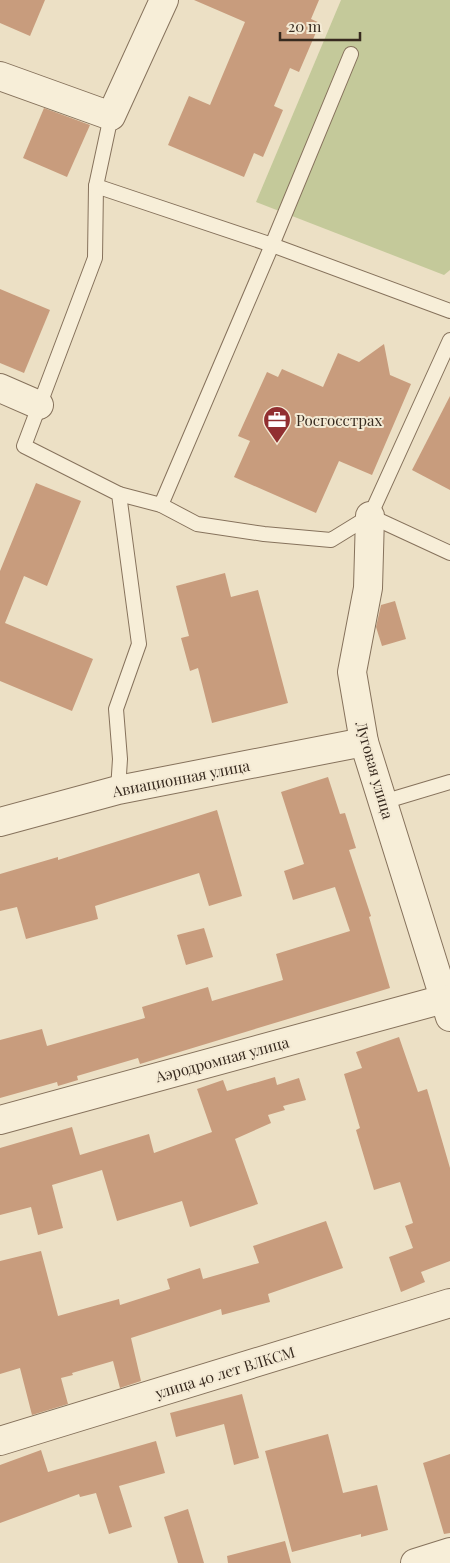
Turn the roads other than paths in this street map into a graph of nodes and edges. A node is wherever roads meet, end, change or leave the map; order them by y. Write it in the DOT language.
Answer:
graph roads {
  1 [pos="164,0"];
  2 [pos="351,54"];
  3 [pos="0,76"];
  4 [pos="111,116"];
  5 [pos="96,186"];
  6 [pos="272,245"];
  7 [pos="450,311"];
  8 [pos="450,340"];
  9 [pos="0,388"];
  10 [pos="40,404"];
  11 [pos="119,494"];
  12 [pos="161,505"];
  13 [pos="370,516"];
  14 [pos="450,553"];
  15 [pos="364,742"];
  16 [pos="450,782"];
  17 [pos="118,790"];
  18 [pos="383,802"];
  19 [pos="0,822"];
  20 [pos="447,1008"];
  21 [pos="0,1120"];
  22 [pos="450,1303"];
  23 [pos="0,1441"];
  24 [pos="450,1552"];
  25 [pos="415,1563"];
  1 -- 4 [label="street"];
  2 -- 6 [label="lane"];
  3 -- 4 [label="street"];
  4 -- 5 [label="lane"];
  5 -- 6 [label="lane"];
  5 -- 10 [label="lane"];
  6 -- 7 [label="lane"];
  6 -- 12 [label="lane"];
  8 -- 13 [label="lane"];
  9 -- 10 [label="street"];
  10 -- 11 [label="lane"];
  11 -- 12 [label="lane"];
  11 -- 17 [label="lane"];
  12 -- 13 [label="lane"];
  13 -- 14 [label="lane"];
  13 -- 15 [label="street, Луговая улица"];
  15 -- 17 [label="street, Авиационная улица"];
  15 -- 18 [label="street, Луговая улица"];
  16 -- 18 [label="lane"];
  17 -- 19 [label="street, Авиационная улица"];
  18 -- 20 [label="street, Луговая улица"];
  20 -- 21 [label="street, Аэродромная улица"];
  22 -- 23 [label="street, улица 40 лет ВЛКСМ"];
  24 -- 25 [label="street"];
}
